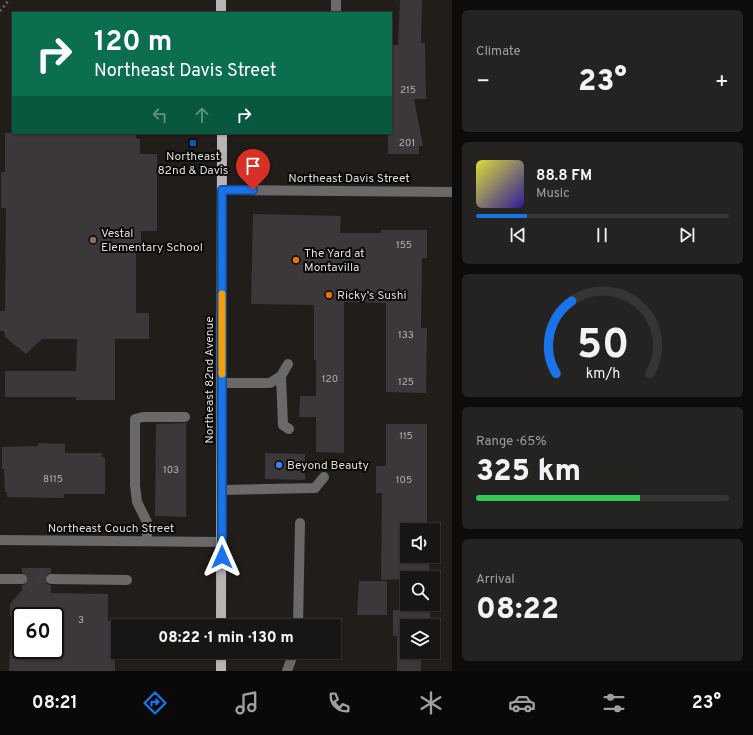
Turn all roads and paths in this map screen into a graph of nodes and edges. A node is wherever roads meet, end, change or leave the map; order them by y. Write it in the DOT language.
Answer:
graph roads {
  1 [pos="9,0"];
  2 [pos="222,0"];
  3 [pos="336,0"];
  4 [pos="0,10"];
  5 [pos="222,12"];
  6 [pos="336,12"];
  7 [pos="222,134"];
  8 [pos="222,190"];
  9 [pos="452,192"];
  10 [pos="288,364"];
  11 [pos="281,376"];
  12 [pos="222,382"];
  13 [pos="185,417"];
  14 [pos="289,429"];
  15 [pos="324,477"];
  16 [pos="222,490"];
  17 [pos="300,523"];
  18 [pos="0,540"];
  19 [pos="147,541"];
  20 [pos="222,542"];
  21 [pos="0,579"];
  22 [pos="22,579"];
  23 [pos="51,579"];
  24 [pos="127,580"];
  25 [pos="221,619"];
  26 [pos="298,619"];
  27 [pos="221,659"];
  28 [pos="291,659"];
  29 [pos="221,671"];
  30 [pos="287,671"];
  1 -- 4 [label="path"];
  2 -- 5 [label="main road"];
  3 -- 6 [label="street"];
  7 -- 8 [label="main road, Northeast 82nd Avenue"];
  8 -- 9 [label="street, Northeast Davis Street"];
  8 -- 12 [label="main road, Northeast 82nd Avenue"];
  10 -- 11 [label="street"];
  11 -- 12 [label="street"];
  11 -- 14 [label="street"];
  12 -- 16 [label="main road, Northeast 82nd Avenue"];
  13 -- 19 [label="street"];
  15 -- 16 [label="street"];
  16 -- 20 [label="main road, Northeast 82nd Avenue"];
  17 -- 26 [label="street"];
  18 -- 19 [label="street, Northeast Couch Street"];
  19 -- 20 [label="street, Northeast Couch Street"];
  20 -- 25 [label="main road, Northeast 82nd Avenue"];
  21 -- 22 [label="street"];
  23 -- 24 [label="street"];
  27 -- 29 [label="main road"];
  28 -- 30 [label="street"];
}
